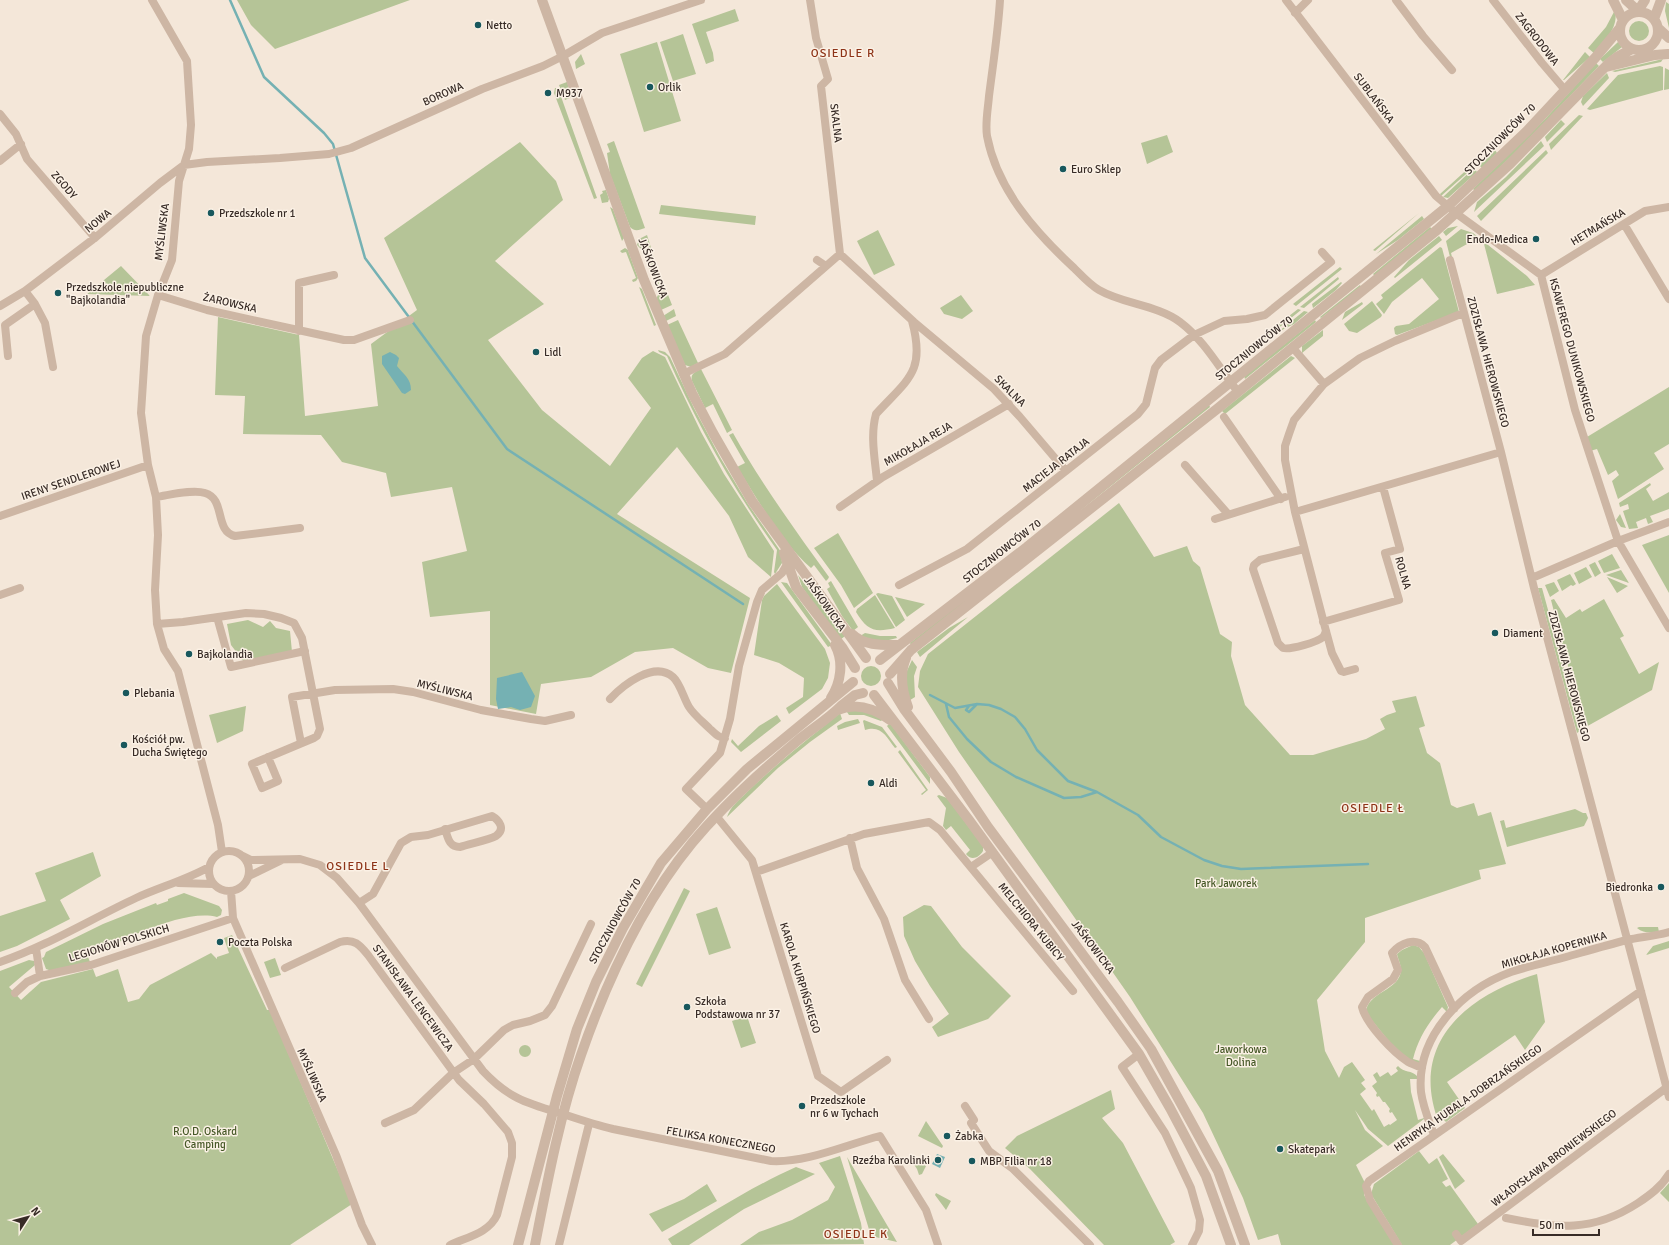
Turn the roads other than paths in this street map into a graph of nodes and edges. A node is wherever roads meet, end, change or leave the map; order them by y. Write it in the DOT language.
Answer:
graph roads {
  1 [pos="152,0"];
  2 [pos="542,0"];
  3 [pos="701,0"];
  4 [pos="810,0"];
  5 [pos="1000,0"];
  6 [pos="1286,0"];
  7 [pos="1308,0"];
  8 [pos="1396,0"];
  9 [pos="1493,0"];
  10 [pos="1614,0"];
  11 [pos="1626,0"];
  12 [pos="1645,0"];
  13 [pos="1661,0"];
  14 [pos="1638,12"];
  15 [pos="1295,13"];
  16 [pos="1621,24"];
  17 [pos="1656,24"];
  18 [pos="1669,38"];
  19 [pos="1632,49"];
  20 [pos="1647,49"];
  21 [pos="1668,54"];
  22 [pos="564,56"];
  23 [pos="1605,67"];
  24 [pos="1452,70"];
  25 [pos="1565,90"];
  26 [pos="0,114"];
  27 [pos="21,144"];
  28 [pos="0,162"];
  29 [pos="184,165"];
  30 [pos="1448,206"];
  31 [pos="1669,206"];
  32 [pos="1456,214"];
  33 [pos="1624,224"];
  34 [pos="95,238"];
  35 [pos="1322,252"];
  36 [pos="840,254"];
  37 [pos="817,260"];
  38 [pos="1450,260"];
  39 [pos="826,266"];
  40 [pos="1541,274"];
  41 [pos="334,275"];
  42 [pos="25,291"];
  43 [pos="158,295"];
  44 [pos="1669,299"];
  45 [pos="35,304"];
  46 [pos="0,306"];
  47 [pos="1463,313"];
  48 [pos="410,320"];
  49 [pos="912,320"];
  50 [pos="299,331"];
  51 [pos="1194,335"];
  52 [pos="1293,348"];
  53 [pos="8,356"];
  54 [pos="53,367"];
  55 [pos="683,374"];
  56 [pos="1230,382"];
  57 [pos="1324,384"];
  58 [pos="1238,392"];
  59 [pos="1009,404"];
  60 [pos="1224,417"];
  61 [pos="1501,452"];
  62 [pos="1185,465"];
  63 [pos="148,466"];
  64 [pos="1066,471"];
  65 [pos="878,481"];
  66 [pos="1382,487"];
  67 [pos="1292,495"];
  68 [pos="156,497"];
  69 [pos="1281,499"];
  70 [pos="840,507"];
  71 [pos="1295,512"];
  72 [pos="1228,514"];
  73 [pos="0,516"];
  74 [pos="1215,519"];
  75 [pos="1669,522"];
  76 [pos="300,528"];
  77 [pos="772,530"];
  78 [pos="1618,541"];
  79 [pos="1304,549"];
  80 [pos="787,558"];
  81 [pos="1532,578"];
  82 [pos="899,585"];
  83 [pos="20,588"];
  84 [pos="0,596"];
  85 [pos="217,617"];
  86 [pos="841,622"];
  87 [pos="822,623"];
  88 [pos="157,624"];
  89 [pos="1325,627"];
  90 [pos="1669,628"];
  91 [pos="900,646"];
  92 [pos="305,651"];
  93 [pos="907,654"];
  94 [pos="866,658"];
  95 [pos="880,660"];
  96 [pos="854,668"];
  97 [pos="1355,669"];
  98 [pos="889,679"];
  99 [pos="853,682"];
  100 [pos="313,693"];
  101 [pos="863,693"];
  102 [pos="874,695"];
  103 [pos="610,700"];
  104 [pos="828,701"];
  105 [pos="835,711"];
  106 [pos="571,715"];
  107 [pos="912,720"];
  108 [pos="897,725"];
  109 [pos="725,738"];
  110 [pos="301,743"];
  111 [pos="268,757"];
  112 [pos="707,809"];
  113 [pos="716,817"];
  114 [pos="445,829"];
  115 [pos="850,838"];
  116 [pos="226,852"];
  117 [pos="993,852"];
  118 [pos="243,856"];
  119 [pos="284,859"];
  120 [pos="209,867"];
  121 [pos="971,867"];
  122 [pos="756,872"];
  123 [pos="249,876"];
  124 [pos="176,882"];
  125 [pos="213,884"];
  126 [pos="235,890"];
  127 [pos="359,903"];
  128 [pos="233,916"];
  129 [pos="591,924"];
  130 [pos="1669,932"];
  131 [pos="1627,940"];
  132 [pos="36,948"];
  133 [pos="0,962"];
  134 [pos="285,968"];
  135 [pos="40,976"];
  136 [pos="1073,991"];
  137 [pos="1641,991"];
  138 [pos="15,993"];
  139 [pos="1454,1009"];
  140 [pos="929,1019"];
  141 [pos="1149,1047"];
  142 [pos="1139,1054"];
  143 [pos="474,1059"];
  144 [pos="887,1060"];
  145 [pos="1422,1068"];
  146 [pos="453,1073"];
  147 [pos="1666,1088"];
  148 [pos="1669,1097"];
  149 [pos="965,1106"];
  150 [pos="553,1112"];
  151 [pos="564,1115"];
  152 [pos="385,1123"];
  153 [pos="589,1124"];
  154 [pos="1434,1135"];
  155 [pos="1669,1174"];
  156 [pos="1506,1218"];
  157 [pos="1458,1240"];
  158 [pos="372,1245"];
  159 [pos="450,1245"];
  160 [pos="518,1245"];
  161 [pos="535,1245"];
  162 [pos="559,1245"];
  163 [pos="938,1245"];
  164 [pos="1090,1245"];
  165 [pos="1192,1245"];
  166 [pos="1232,1245"];
  167 [pos="1244,1245"];
  168 [pos="1398,1245"];
  1 -- 29 [label="street, MYŚLIWSKA"];
  2 -- 22 [label="street, JAŚKOWICKA"];
  3 -- 22 [label="street, BOROWA"];
  4 -- 36 [label="street, SKALNA"];
  5 -- 51 [label="street"];
  6 -- 15 [label="street, SUBLAŃSKA"];
  7 -- 15 [label="street"];
  8 -- 24 [label="street"];
  9 -- 25 [label="street, ZAGRODOWA"];
  10 -- 16 [label="street"];
  11 -- 14 [label="street"];
  12 -- 14 [label="street"];
  13 -- 17 [label="street"];
  14 -- 16 [label="street"];
  14 -- 17 [label="street"];
  15 -- 30 [label="street, SUBLAŃSKA"];
  16 -- 19 [label="street"];
  16 -- 25 [label="street, STOCZNIOWCÓW 70"];
  17 -- 18 [label="street"];
  17 -- 20 [label="street"];
  19 -- 20 [label="street"];
  19 -- 23 [label="street, STOCZNIOWCÓW 70"];
  20 -- 21 [label="street"];
  21 -- 23 [label="street"];
  22 -- 29 [label="street, BOROWA"];
  22 -- 55 [label="street, JAŚKOWICKA"];
  23 -- 32 [label="street, STOCZNIOWCÓW 70"];
  25 -- 30 [label="street, STOCZNIOWCÓW 70"];
  26 -- 27 [label="street, ZGODY"];
  27 -- 28 [label="street"];
  27 -- 34 [label="street, ZGODY"];
  29 -- 34 [label="street, NOWA"];
  29 -- 43 [label="street, MYŚLIWSKA"];
  30 -- 32 [label="street, KSAWEREGO DUNIKOWSKIEGO"];
  30 -- 56 [label="street, STOCZNIOWCÓW 70"];
  31 -- 33 [label="street, HETMAŃSKA"];
  32 -- 40 [label="street, KSAWEREGO DUNIKOWSKIEGO"];
  32 -- 52 [label="street, STOCZNIOWCÓW 70"];
  33 -- 40 [label="street, HETMAŃSKA"];
  33 -- 44 [label="street"];
  34 -- 42 [label="street, NOWA"];
  35 -- 51 [label="street, MACIEJA RATAJA"];
  36 -- 39 [label="street"];
  36 -- 49 [label="street, SKALNA"];
  37 -- 39 [label="street"];
  38 -- 47 [label="street, ZDZISŁAWA HIEROWSKIEGO"];
  39 -- 55 [label="street"];
  40 -- 78 [label="street, KSAWEREGO DUNIKOWSKIEGO"];
  41 -- 50 [label="street"];
  42 -- 45 [label="street"];
  42 -- 46 [label="street, NOWA"];
  43 -- 50 [label="street, ŻAROWSKA"];
  43 -- 63 [label="street, MYŚLIWSKA"];
  45 -- 53 [label="street"];
  45 -- 54 [label="street"];
  47 -- 57 [label="street"];
  47 -- 61 [label="street, ZDZISŁAWA HIEROWSKIEGO"];
  48 -- 50 [label="street, ŻAROWSKA"];
  49 -- 59 [label="street, SKALNA"];
  49 -- 65 [label="street"];
  51 -- 56 [label="street"];
  51 -- 64 [label="street, MACIEJA RATAJA"];
  52 -- 57 [label="street"];
  52 -- 58 [label="street, STOCZNIOWCÓW 70"];
  55 -- 77 [label="street, JAŚKOWICKA"];
  56 -- 58 [label="street"];
  56 -- 91 [label="street, STOCZNIOWCÓW 70"];
  57 -- 67 [label="street"];
  58 -- 93 [label="street, STOCZNIOWCÓW 70"];
  59 -- 64 [label="street, SKALNA"];
  59 -- 65 [label="street, MIKOŁAJA REJA"];
  60 -- 69 [label="street"];
  61 -- 66 [label="street"];
  61 -- 81 [label="street, ZDZISŁAWA HIEROWSKIEGO"];
  62 -- 72 [label="street"];
  63 -- 68 [label="street, MYŚLIWSKA"];
  63 -- 73 [label="street, IRENY SENDLEROWEJ"];
  64 -- 82 [label="street, MACIEJA RATAJA"];
  65 -- 70 [label="street, MIKOŁAJA REJA"];
  66 -- 71 [label="street"];
  66 -- 89 [label="street, ROLNA"];
  67 -- 69 [label="street"];
  67 -- 71 [label="street"];
  68 -- 76 [label="street"];
  68 -- 88 [label="street, MYŚLIWSKA"];
  69 -- 72 [label="street"];
  71 -- 79 [label="street"];
  72 -- 74 [label="street"];
  75 -- 78 [label="street"];
  77 -- 80 [label="street, JAŚKOWICKA"];
  77 -- 86 [label="street, JAŚKOWICKA"];
  78 -- 81 [label="street"];
  78 -- 90 [label="street, KSAWEREGO DUNIKOWSKIEGO"];
  79 -- 89 [label="street"];
  79 -- 89 [label="street, ROLNA"];
  80 -- 87 [label="street, JAŚKOWICKA"];
  80 -- 109 [label="street"];
  81 -- 131 [label="street, ZDZISŁAWA HIEROWSKIEGO"];
  83 -- 84 [label="street"];
  85 -- 88 [label="street"];
  85 -- 92 [label="street"];
  85 -- 92 [label="street"];
  86 -- 91 [label="street"];
  86 -- 94 [label="street, JAŚKOWICKA"];
  87 -- 96 [label="street, JAŚKOWICKA"];
  87 -- 104 [label="street"];
  88 -- 116 [label="street, MYŚLIWSKA"];
  89 -- 97 [label="street"];
  91 -- 95 [label="street, STOCZNIOWCÓW 70"];
  92 -- 100 [label="street"];
  93 -- 98 [label="street, STOCZNIOWCÓW 70"];
  93 -- 107 [label="street"];
  94 -- 95 [label="street"];
  94 -- 96 [label="street"];
  95 -- 98 [label="street"];
  96 -- 99 [label="street"];
  98 -- 102 [label="street"];
  98 -- 107 [label="street, JAŚKOWICKA"];
  99 -- 101 [label="street"];
  99 -- 104 [label="street, STOCZNIOWCÓW 70"];
  100 -- 106 [label="street, MYŚLIWSKA"];
  100 -- 110 [label="street"];
  100 -- 110 [label="street, MYŚLIWSKA"];
  101 -- 102 [label="street"];
  101 -- 105 [label="street, STOCZNIOWCÓW 70"];
  102 -- 108 [label="street"];
  103 -- 109 [label="street"];
  104 -- 112 [label="street, STOCZNIOWCÓW 70"];
  105 -- 108 [label="street"];
  105 -- 113 [label="street, STOCZNIOWCÓW 70"];
  107 -- 141 [label="street, JAŚKOWICKA"];
  108 -- 117 [label="street"];
  109 -- 112 [label="street"];
  110 -- 111 [label="street"];
  112 -- 150 [label="street, STOCZNIOWCÓW 70"];
  113 -- 122 [label="street, KAROLA KURPIŃSKIEGO"];
  113 -- 151 [label="street, STOCZNIOWCÓW 70"];
  114 -- 114 [label="street"];
  114 -- 127 [label="street"];
  115 -- 121 [label="street, MELCHIORA KUBICY"];
  115 -- 122 [label="street, MELCHIORA KUBICY"];
  115 -- 140 [label="street"];
  116 -- 118 [label="street"];
  116 -- 120 [label="street"];
  117 -- 121 [label="street"];
  117 -- 142 [label="street"];
  118 -- 119 [label="street"];
  118 -- 123 [label="street"];
  119 -- 123 [label="street"];
  119 -- 127 [label="street"];
  120 -- 124 [label="street"];
  120 -- 125 [label="street"];
  121 -- 136 [label="street, MELCHIORA KUBICY"];
  122 -- 144 [label="street, KAROLA KURPIŃSKIEGO"];
  123 -- 126 [label="street"];
  124 -- 125 [label="street"];
  124 -- 132 [label="street"];
  125 -- 126 [label="street"];
  126 -- 128 [label="street"];
  127 -- 143 [label="street"];
  128 -- 135 [label="street, LEGIONÓW POLSKICH"];
  128 -- 158 [label="street, MYŚLIWSKA"];
  129 -- 143 [label="street"];
  130 -- 131 [label="street, MIKOŁAJA KOPERNIKA"];
  131 -- 137 [label="street, ZDZISŁAWA HIEROWSKIEGO"];
  131 -- 139 [label="street, MIKOŁAJA KOPERNIKA"];
  132 -- 133 [label="street"];
  132 -- 135 [label="street"];
  134 -- 146 [label="street, STANISŁAWA LENCEWICZA"];
  135 -- 138 [label="street, LEGIONÓW POLSKICH"];
  137 -- 147 [label="street, ZDZISŁAWA HIEROWSKIEGO"];
  137 -- 154 [label="street, HENRYKA HUBALA-DOBRZAŃSKIEGO"];
  139 -- 145 [label="street, MIKOŁAJA KOPERNIKA"];
  139 -- 145 [label="street"];
  141 -- 142 [label="street"];
  141 -- 167 [label="street, JAŚKOWICKA"];
  142 -- 165 [label="street"];
  142 -- 166 [label="street"];
  143 -- 146 [label="street"];
  143 -- 150 [label="street"];
  145 -- 154 [label="street, MIKOŁAJA KOPERNIKA"];
  146 -- 152 [label="street"];
  146 -- 159 [label="street, STANISŁAWA LENCEWICZA"];
  147 -- 148 [label="street, ZDZISŁAWA HIEROWSKIEGO"];
  147 -- 157 [label="street, WŁADYSŁAWA BRONIEWSKIEGO"];
  149 -- 164 [label="street"];
  150 -- 151 [label="street, FELIKSA KONECZNEGO"];
  150 -- 160 [label="street, STOCZNIOWCÓW 70"];
  151 -- 153 [label="street, FELIKSA KONECZNEGO"];
  151 -- 161 [label="street, STOCZNIOWCÓW 70"];
  153 -- 162 [label="street"];
  153 -- 163 [label="street, FELIKSA KONECZNEGO"];
  154 -- 168 [label="street, HENRYKA HUBALA-DOBRZAŃSKIEGO"];
  155 -- 156 [label="street, WŁADYSŁAWA BRONIEWSKIEGO"];
}
